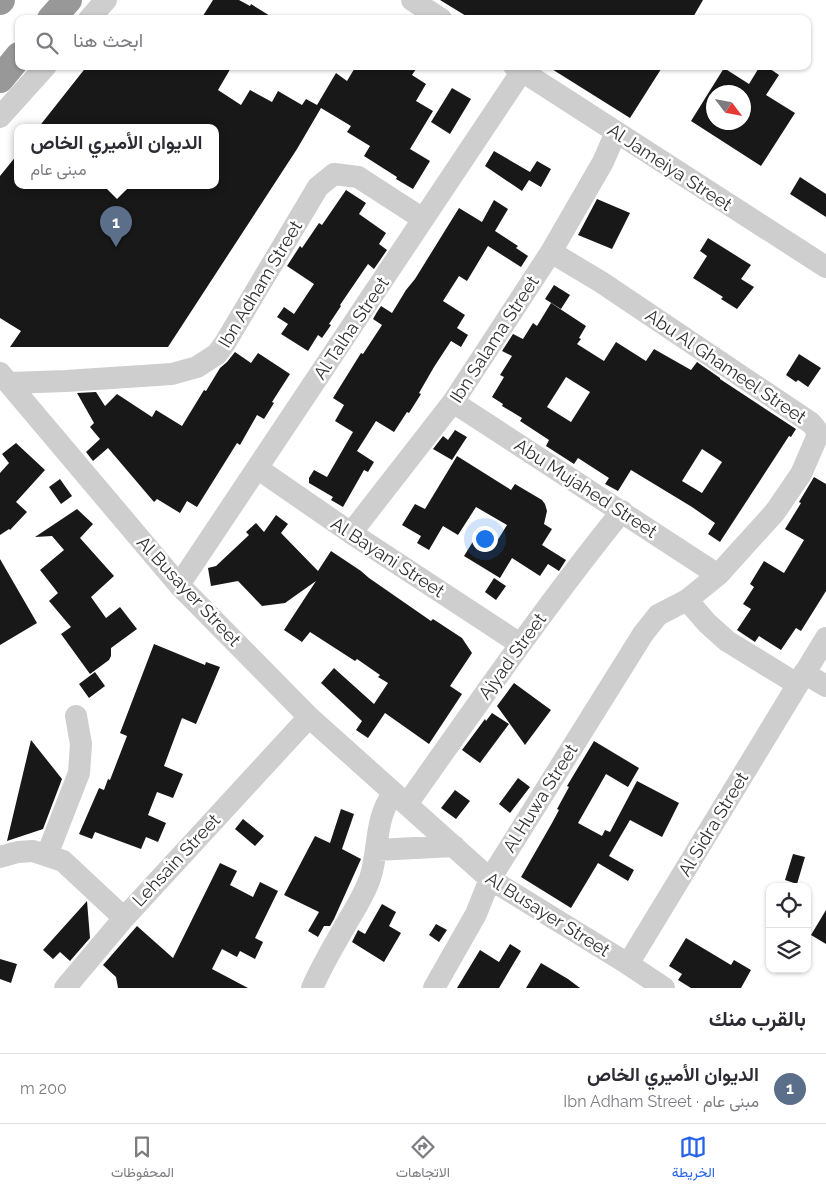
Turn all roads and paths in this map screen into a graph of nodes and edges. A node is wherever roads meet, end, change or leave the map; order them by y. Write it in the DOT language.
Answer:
graph roads {
  1 [pos="68,0"];
  2 [pos="106,0"];
  3 [pos="412,0"];
  4 [pos="55,15"];
  5 [pos="93,15"];
  6 [pos="435,15"];
  7 [pos="15,59"];
  8 [pos="15,60"];
  9 [pos="42,70"];
  10 [pos="517,70"];
  11 [pos="520,70"];
  12 [pos="0,74"];
  13 [pos="0,79"];
  14 [pos="0,117"];
  15 [pos="616,132"];
  16 [pos="423,219"];
  17 [pos="551,252"];
  18 [pos="826,267"];
  19 [pos="5,378"];
  20 [pos="453,402"];
  21 [pos="257,468"];
  22 [pos="622,511"];
  23 [pos="351,534"];
  24 [pos="718,576"];
  25 [pos="180,585"];
  26 [pos="687,600"];
  27 [pos="826,638"];
  28 [pos="520,644"];
  29 [pos="801,679"];
  30 [pos="826,686"];
  31 [pos="76,716"];
  32 [pos="309,716"];
  33 [pos="400,799"];
  34 [pos="454,846"];
  35 [pos="376,850"];
  36 [pos="47,855"];
  37 [pos="0,857"];
  38 [pos="490,879"];
  39 [pos="124,918"];
  40 [pos="634,975"];
  41 [pos="65,988"];
  42 [pos="312,988"];
  43 [pos="434,988"];
  44 [pos="664,988"];
  1 -- 4 [label="highway"];
  2 -- 5 [label="street"];
  3 -- 6 [label="street"];
  7 -- 12 [label="highway"];
  8 -- 13 [label="highway"];
  9 -- 14 [label="street"];
  10 -- 16 [label="street, Al Talha Street"];
  11 -- 15 [label="street, Al Jameiya Street"];
  15 -- 17 [label="street, Ibn Salama Street"];
  15 -- 18 [label="street, Al Jameiya Street"];
  16 -- 19 [label="street, Ibn Adham Street"];
  16 -- 21 [label="street, Al Talha Street"];
  17 -- 20 [label="street, Ibn Salama Street"];
  17 -- 24 [label="street, Abu Al Ghameel Street"];
  19 -- 25 [label="street, Al Busayer Street"];
  20 -- 22 [label="street, Abu Mujahed Street"];
  20 -- 23 [label="street, Ibn Salama Street"];
  21 -- 23 [label="street, Al Bayani Street"];
  21 -- 25 [label="street, Al Talha Street"];
  22 -- 24 [label="street, Abu Mujahed Street"];
  22 -- 28 [label="street, Ajyad Street"];
  23 -- 28 [label="street, Al Bayani Street"];
  24 -- 26 [label="street, Abu Al Ghameel Street"];
  25 -- 32 [label="street, Al Busayer Street"];
  26 -- 29 [label="street"];
  26 -- 38 [label="street, Al Huwa Street"];
  27 -- 29 [label="street, Al Sidra Street"];
  28 -- 33 [label="street, Ajyad Street"];
  29 -- 30 [label="street"];
  29 -- 40 [label="street, Al Sidra Street"];
  31 -- 36 [label="street"];
  32 -- 33 [label="street, Al Busayer Street"];
  32 -- 39 [label="street, Lehsain Street"];
  33 -- 34 [label="street, Al Busayer Street"];
  33 -- 35 [label="street"];
  34 -- 35 [label="street"];
  34 -- 38 [label="street, Al Busayer Street"];
  35 -- 42 [label="street"];
  36 -- 37 [label="street, Lehsain Street"];
  36 -- 39 [label="street, Lehsain Street"];
  38 -- 40 [label="street, Al Busayer Street"];
  38 -- 43 [label="street, Al Huwa Street"];
  39 -- 41 [label="street"];
  40 -- 44 [label="street, Al Busayer Street"];
}
